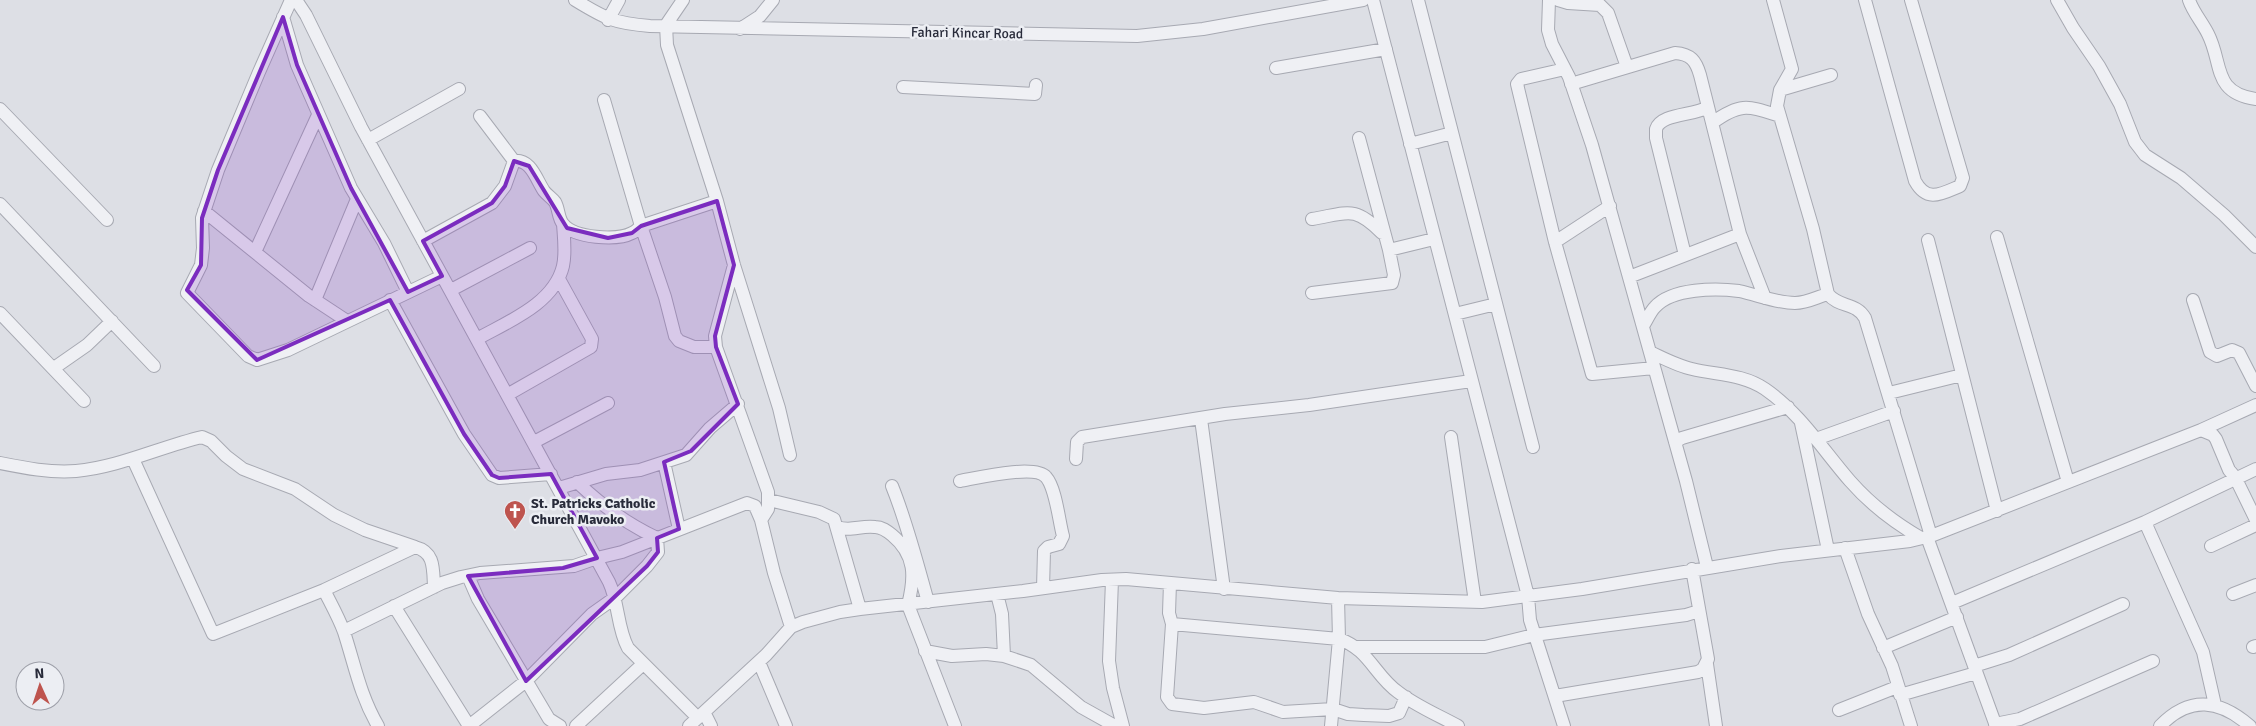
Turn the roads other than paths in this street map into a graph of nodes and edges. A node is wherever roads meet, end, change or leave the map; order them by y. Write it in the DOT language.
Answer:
graph roads {
  1 [pos="291,0"];
  2 [pos="296,0"];
  3 [pos="575,0"];
  4 [pos="619,0"];
  5 [pos="683,0"];
  6 [pos="773,0"];
  7 [pos="1363,0"];
  8 [pos="1373,0"];
  9 [pos="1418,0"];
  10 [pos="1549,0"];
  11 [pos="1558,0"];
  12 [pos="1773,0"];
  13 [pos="1865,0"];
  14 [pos="1911,0"];
  15 [pos="2057,0"];
  16 [pos="2188,0"];
  17 [pos="283,17"];
  18 [pos="608,20"];
  19 [pos="666,25"];
  20 [pos="740,29"];
  21 [pos="1386,49"];
  22 [pos="1276,68"];
  23 [pos="1626,68"];
  24 [pos="1564,69"];
  25 [pos="1831,75"];
  26 [pos="1571,84"];
  27 [pos="1036,85"];
  28 [pos="903,87"];
  29 [pos="459,89"];
  30 [pos="1780,90"];
  31 [pos="2256,99"];
  32 [pos="604,100"];
  33 [pos="1708,106"];
  34 [pos="0,109"];
  35 [pos="318,115"];
  36 [pos="480,116"];
  37 [pos="1780,116"];
  38 [pos="1712,123"];
  39 [pos="1452,133"];
  40 [pos="1359,138"];
  41 [pos="368,140"];
  42 [pos="1410,144"];
  43 [pos="514,161"];
  44 [pos="357,199"];
  45 [pos="717,201"];
  46 [pos="1610,206"];
  47 [pos="2,210"];
  48 [pos="204,211"];
  49 [pos="1312,219"];
  50 [pos="107,220"];
  51 [pos="563,224"];
  52 [pos="642,226"];
  53 [pos="1740,234"];
  54 [pos="1384,235"];
  55 [pos="1997,237"];
  56 [pos="1434,239"];
  57 [pos="423,240"];
  58 [pos="1928,240"];
  59 [pos="1555,242"];
  60 [pos="530,248"];
  61 [pos="2256,248"];
  62 [pos="1389,250"];
  63 [pos="255,252"];
  64 [pos="1685,255"];
  65 [pos="734,265"];
  66 [pos="442,276"];
  67 [pos="1630,277"];
  68 [pos="559,279"];
  69 [pos="451,290"];
  70 [pos="408,292"];
  71 [pos="1312,293"];
  72 [pos="1828,294"];
  73 [pos="1766,298"];
  74 [pos="315,300"];
  75 [pos="390,300"];
  76 [pos="2193,300"];
  77 [pos="1496,304"];
  78 [pos="0,313"];
  79 [pos="1455,314"];
  80 [pos="112,321"];
  81 [pos="347,321"];
  82 [pos="1643,326"];
  83 [pos="477,339"];
  84 [pos="716,347"];
  85 [pos="1650,352"];
  86 [pos="154,366"];
  87 [pos="54,368"];
  88 [pos="1654,368"];
  89 [pos="1962,375"];
  90 [pos="1472,381"];
  91 [pos="2255,381"];
  92 [pos="1889,393"];
  93 [pos="507,395"];
  94 [pos="84,401"];
  95 [pos="608,404"];
  96 [pos="738,404"];
  97 [pos="2256,405"];
  98 [pos="1788,407"];
  99 [pos="1894,410"];
  100 [pos="1201,419"];
  101 [pos="1800,421"];
  102 [pos="2201,430"];
  103 [pos="1451,437"];
  104 [pos="1816,439"];
  105 [pos="534,442"];
  106 [pos="1675,442"];
  107 [pos="1533,447"];
  108 [pos="790,456"];
  109 [pos="133,459"];
  110 [pos="1076,459"];
  111 [pos="664,462"];
  112 [pos="0,463"];
  113 [pos="2256,469"];
  114 [pos="551,474"];
  115 [pos="2235,477"];
  116 [pos="960,481"];
  117 [pos="577,482"];
  118 [pos="2068,482"];
  119 [pos="892,486"];
  120 [pos="559,488"];
  121 [pos="769,500"];
  122 [pos="1997,511"];
  123 [pos="761,520"];
  124 [pos="2256,520"];
  125 [pos="2145,522"];
  126 [pos="2256,525"];
  127 [pos="837,527"];
  128 [pos="679,529"];
  129 [pos="1927,537"];
  130 [pos="657,538"];
  131 [pos="2211,546"];
  132 [pos="415,547"];
  133 [pos="1845,548"];
  134 [pos="1828,550"];
  135 [pos="596,558"];
  136 [pos="1707,567"];
  137 [pos="1692,570"];
  138 [pos="468,576"];
  139 [pos="1112,580"];
  140 [pos="1170,583"];
  141 [pos="2256,585"];
  142 [pos="434,587"];
  143 [pos="1043,588"];
  144 [pos="1224,589"];
  145 [pos="324,590"];
  146 [pos="997,594"];
  147 [pos="2233,594"];
  148 [pos="1528,596"];
  149 [pos="616,597"];
  150 [pos="1338,598"];
  151 [pos="928,602"];
  152 [pos="1475,602"];
  153 [pos="1952,603"];
  154 [pos="2123,604"];
  155 [pos="908,605"];
  156 [pos="394,606"];
  157 [pos="860,609"];
  158 [pos="1700,612"];
  159 [pos="1957,617"];
  160 [pos="1172,624"];
  161 [pos="791,627"];
  162 [pos="344,631"];
  163 [pos="1534,635"];
  164 [pos="1339,639"];
  165 [pos="1356,647"];
  166 [pos="1884,648"];
  167 [pos="925,651"];
  168 [pos="1004,656"];
  169 [pos="2153,661"];
  170 [pos="759,662"];
  171 [pos="643,664"];
  172 [pos="1707,664"];
  173 [pos="1975,670"];
  174 [pos="526,681"];
  175 [pos="1899,691"];
  176 [pos="1555,696"];
  177 [pos="1406,697"];
  178 [pos="2215,705"];
  179 [pos="1333,709"];
  180 [pos="1839,710"];
  181 [pos="697,719"];
  182 [pos="1382,721"];
  183 [pos="1996,725"];
  184 [pos="378,726"];
  185 [pos="469,726"];
  186 [pos="560,726"];
  187 [pos="576,726"];
  188 [pos="711,726"];
  189 [pos="786,726"];
  190 [pos="954,726"];
  191 [pos="1115,726"];
  192 [pos="1123,726"];
  193 [pos="1331,726"];
  194 [pos="1458,726"];
  195 [pos="1564,726"];
  196 [pos="1716,726"];
  197 [pos="1911,726"];
  198 [pos="2160,726"];
  199 [pos="2250,726"];
  1 -- 17 [label="street"];
  2 -- 41 [label="street"];
  3 -- 18 [label="street, Fahari Kincar Road"];
  4 -- 18 [label="street"];
  5 -- 19 [label="street"];
  6 -- 20 [label="street"];
  7 -- 20 [label="street, Fahari Kincar Road"];
  8 -- 21 [label="street"];
  9 -- 39 [label="street"];
  10 -- 24 [label="street"];
  11 -- 23 [label="street"];
  12 -- 30 [label="street"];
  13 -- 14 [label="street"];
  15 -- 61 [label="street"];
  16 -- 31 [label="street"];
  17 -- 35 [label="street"];
  17 -- 48 [label="street"];
  18 -- 19 [label="street, Fahari Kincar Road"];
  19 -- 20 [label="street, Fahari Kincar Road"];
  19 -- 45 [label="street"];
  21 -- 22 [label="street"];
  21 -- 42 [label="street"];
  23 -- 26 [label="street"];
  23 -- 33 [label="street"];
  24 -- 26 [label="street"];
  24 -- 59 [label="street"];
  25 -- 30 [label="street"];
  26 -- 46 [label="street"];
  27 -- 28 [label="street"];
  29 -- 41 [label="street"];
  30 -- 37 [label="street"];
  32 -- 52 [label="street"];
  33 -- 38 [label="street"];
  33 -- 64 [label="street"];
  34 -- 50 [label="street"];
  35 -- 44 [label="street"];
  35 -- 63 [label="street"];
  36 -- 43 [label="street"];
  37 -- 38 [label="street"];
  37 -- 72 [label="street"];
  38 -- 53 [label="street"];
  39 -- 42 [label="street"];
  39 -- 77 [label="street"];
  40 -- 54 [label="street"];
  41 -- 57 [label="street"];
  42 -- 56 [label="street"];
  43 -- 51 [label="street"];
  43 -- 57 [label="street"];
  44 -- 70 [label="street"];
  44 -- 74 [label="street"];
  45 -- 52 [label="street"];
  45 -- 65 [label="street"];
  46 -- 59 [label="street"];
  46 -- 67 [label="street"];
  47 -- 80 [label="street"];
  48 -- 63 [label="street"];
  48 -- 81 [label="street"];
  49 -- 54 [label="street"];
  51 -- 52 [label="street"];
  51 -- 68 [label="street"];
  52 -- 84 [label="street"];
  53 -- 64 [label="street"];
  53 -- 73 [label="street"];
  54 -- 62 [label="street"];
  55 -- 118 [label="street"];
  56 -- 62 [label="street"];
  56 -- 79 [label="street"];
  57 -- 66 [label="street"];
  58 -- 89 [label="street"];
  59 -- 88 [label="street"];
  60 -- 69 [label="street"];
  62 -- 71 [label="street"];
  63 -- 74 [label="street"];
  64 -- 67 [label="street"];
  65 -- 84 [label="street"];
  65 -- 108 [label="street"];
  66 -- 69 [label="street"];
  66 -- 70 [label="street"];
  67 -- 82 [label="street"];
  68 -- 83 [label="street"];
  68 -- 93 [label="street"];
  69 -- 83 [label="street"];
  70 -- 75 [label="street"];
  72 -- 73 [label="street"];
  72 -- 92 [label="street"];
  73 -- 82 [label="street"];
  74 -- 81 [label="street"];
  75 -- 81 [label="street"];
  75 -- 114 [label="street"];
  76 -- 91 [label="street"];
  77 -- 79 [label="street"];
  77 -- 107 [label="street"];
  78 -- 87 [label="street"];
  79 -- 90 [label="street"];
  80 -- 86 [label="street"];
  80 -- 87 [label="street"];
  82 -- 85 [label="street"];
  83 -- 93 [label="street"];
  84 -- 96 [label="street"];
  85 -- 88 [label="street"];
  85 -- 98 [label="street"];
  87 -- 94 [label="street"];
  88 -- 106 [label="street"];
  89 -- 92 [label="street"];
  89 -- 122 [label="street"];
  90 -- 100 [label="street"];
  90 -- 148 [label="street"];
  92 -- 99 [label="street"];
  93 -- 105 [label="street"];
  95 -- 105 [label="street"];
  96 -- 111 [label="street"];
  96 -- 121 [label="street"];
  97 -- 102 [label="street"];
  98 -- 101 [label="street"];
  98 -- 106 [label="street"];
  99 -- 104 [label="street"];
  99 -- 129 [label="street"];
  100 -- 110 [label="street"];
  100 -- 144 [label="street"];
  101 -- 104 [label="street"];
  101 -- 134 [label="street"];
  102 -- 115 [label="street"];
  102 -- 118 [label="street"];
  103 -- 152 [label="street"];
  104 -- 129 [label="street"];
  105 -- 114 [label="street"];
  106 -- 136 [label="street"];
  109 -- 112 [label="street"];
  109 -- 132 [label="street"];
  109 -- 145 [label="street"];
  111 -- 117 [label="street"];
  111 -- 128 [label="street"];
  113 -- 115 [label="street"];
  114 -- 120 [label="street"];
  115 -- 124 [label="street"];
  115 -- 125 [label="street"];
  116 -- 143 [label="street"];
  117 -- 120 [label="street"];
  117 -- 130 [label="street"];
  118 -- 122 [label="street"];
  119 -- 151 [label="street"];
  120 -- 135 [label="street"];
  121 -- 123 [label="street"];
  121 -- 127 [label="street"];
  122 -- 129 [label="street"];
  123 -- 128 [label="street"];
  123 -- 161 [label="street"];
  125 -- 153 [label="street"];
  125 -- 178 [label="street"];
  126 -- 131 [label="street"];
  127 -- 155 [label="street"];
  127 -- 157 [label="street"];
  128 -- 130 [label="street"];
  129 -- 133 [label="street"];
  129 -- 153 [label="street"];
  130 -- 135 [label="street"];
  130 -- 149 [label="street"];
  132 -- 142 [label="street"];
  132 -- 145 [label="street"];
  133 -- 134 [label="street"];
  133 -- 166 [label="street"];
  134 -- 136 [label="street"];
  135 -- 138 [label="street"];
  135 -- 149 [label="street"];
  136 -- 137 [label="street"];
  137 -- 148 [label="street"];
  137 -- 158 [label="street"];
  138 -- 142 [label="street"];
  138 -- 174 [label="street"];
  139 -- 140 [label="street"];
  139 -- 143 [label="street"];
  139 -- 192 [label="street"];
  140 -- 144 [label="street"];
  140 -- 160 [label="street"];
  141 -- 147 [label="street"];
  142 -- 156 [label="street"];
  143 -- 146 [label="street"];
  144 -- 150 [label="street"];
  145 -- 162 [label="street"];
  146 -- 151 [label="street"];
  146 -- 168 [label="street"];
  148 -- 152 [label="street"];
  148 -- 163 [label="street"];
  149 -- 171 [label="street"];
  149 -- 174 [label="street"];
  150 -- 152 [label="street"];
  150 -- 164 [label="street"];
  151 -- 155 [label="street"];
  153 -- 159 [label="street"];
  154 -- 173 [label="street"];
  155 -- 157 [label="street"];
  155 -- 167 [label="street"];
  156 -- 162 [label="street"];
  156 -- 185 [label="street"];
  157 -- 161 [label="street"];
  158 -- 163 [label="street"];
  158 -- 172 [label="street"];
  159 -- 166 [label="street"];
  159 -- 173 [label="street"];
  160 -- 164 [label="street"];
  160 -- 179 [label="street"];
  161 -- 170 [label="street"];
  162 -- 184 [label="street"];
  163 -- 165 [label="street"];
  163 -- 176 [label="street"];
  164 -- 165 [label="street"];
  164 -- 179 [label="street"];
  165 -- 177 [label="street"];
  166 -- 175 [label="street"];
  167 -- 168 [label="street"];
  167 -- 190 [label="street"];
  168 -- 191 [label="street"];
  169 -- 183 [label="street"];
  170 -- 181 [label="street"];
  170 -- 189 [label="street"];
  171 -- 181 [label="street"];
  171 -- 187 [label="street"];
  172 -- 176 [label="street"];
  172 -- 196 [label="street"];
  173 -- 175 [label="street"];
  173 -- 183 [label="street"];
  174 -- 185 [label="street"];
  174 -- 186 [label="street"];
  175 -- 180 [label="street"];
  175 -- 197 [label="street"];
  176 -- 195 [label="street"];
  177 -- 182 [label="street"];
  177 -- 194 [label="street"];
  178 -- 198 [label="street"];
  178 -- 199 [label="street"];
  179 -- 182 [label="street"];
  179 -- 193 [label="street"];
  181 -- 188 [label="street"];
}
